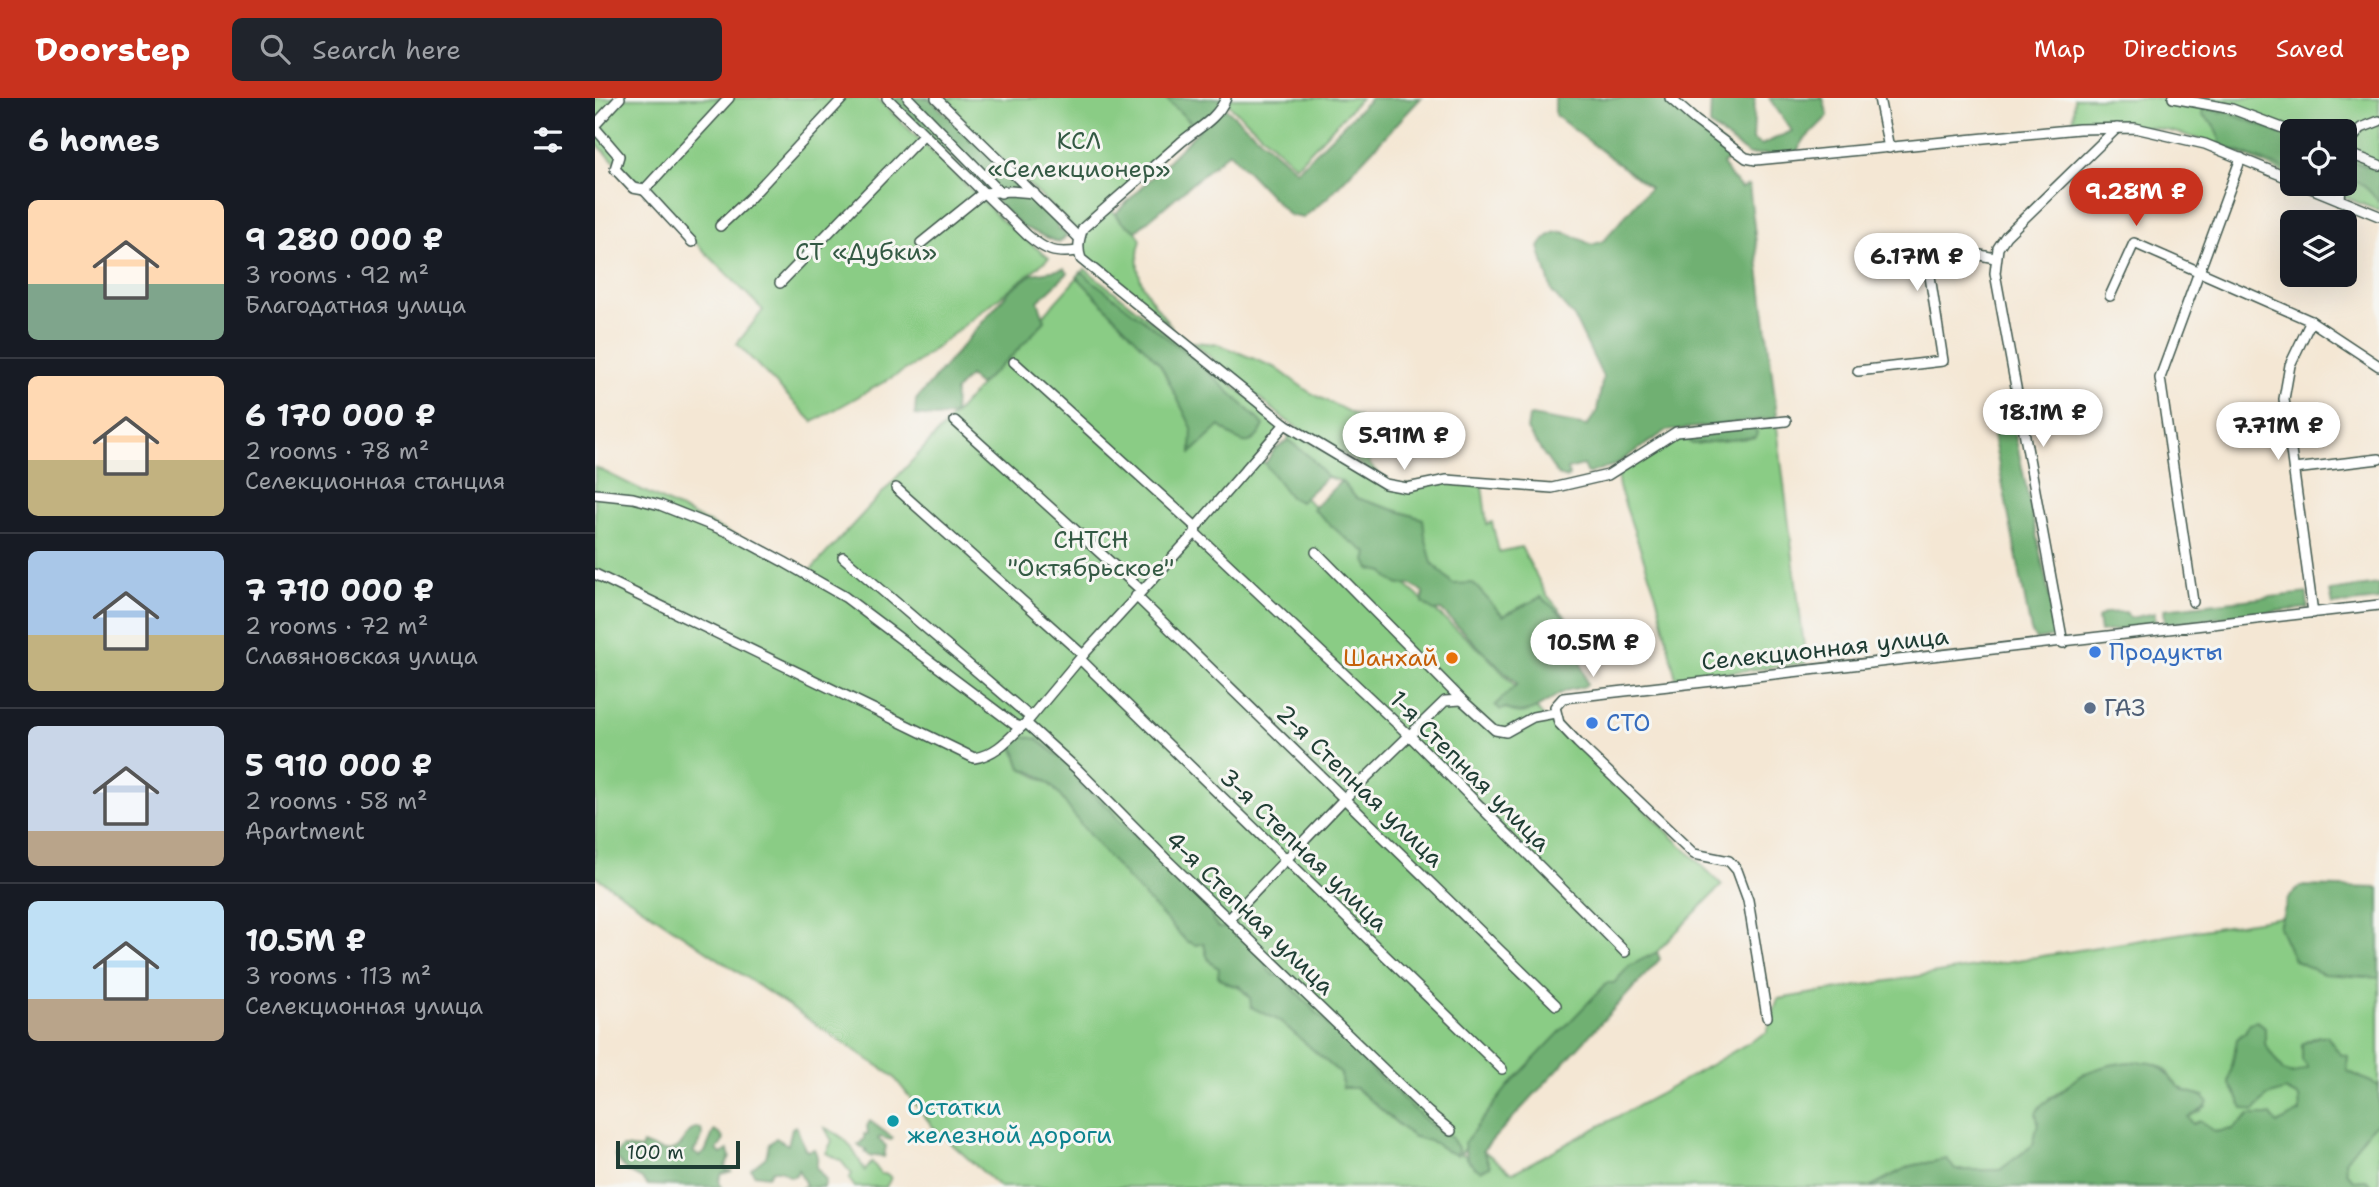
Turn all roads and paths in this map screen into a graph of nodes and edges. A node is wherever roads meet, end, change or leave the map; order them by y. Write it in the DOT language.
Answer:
graph roads {
  1 [pos="620,98"];
  2 [pos="729,98"];
  3 [pos="843,98"];
  4 [pos="887,98"];
  5 [pos="908,98"];
  6 [pos="936,98"];
  7 [pos="1226,98"];
  8 [pos="1670,98"];
  9 [pos="1879,98"];
  10 [pos="2173,98"];
  11 [pos="2379,121"];
  12 [pos="595,126"];
  13 [pos="2280,127"];
  14 [pos="2117,128"];
  15 [pos="2091,129"];
  16 [pos="2357,134"];
  17 [pos="923,135"];
  18 [pos="2101,144"];
  19 [pos="1889,148"];
  20 [pos="2357,155"];
  21 [pos="2241,158"];
  22 [pos="2379,165"];
  23 [pos="2280,174"];
  24 [pos="644,190"];
  25 [pos="983,193"];
  26 [pos="1001,193"];
  27 [pos="1034,193"];
  28 [pos="2330,196"];
  29 [pos="2340,196"];
  30 [pos="2340,200"];
  31 [pos="2379,216"];
  32 [pos="720,226"];
  33 [pos="1079,237"];
  34 [pos="692,242"];
  35 [pos="921,243"];
  36 [pos="1078,251"];
  37 [pos="1995,258"];
  38 [pos="2201,273"];
  39 [pos="780,283"];
  40 [pos="2110,296"];
  41 [pos="2311,321"];
  42 [pos="1014,362"];
  43 [pos="2379,366"];
  44 [pos="1859,370"];
  45 [pos="955,421"];
  46 [pos="1786,421"];
  47 [pos="1285,424"];
  48 [pos="2379,459"];
  49 [pos="2294,469"];
  50 [pos="896,488"];
  51 [pos="595,494"];
  52 [pos="1195,530"];
  53 [pos="1316,552"];
  54 [pos="843,557"];
  55 [pos="595,574"];
  56 [pos="1139,593"];
  57 [pos="2193,602"];
  58 [pos="2379,605"];
  59 [pos="2313,613"];
  60 [pos="2063,643"];
  61 [pos="1082,657"];
  62 [pos="1462,700"];
  63 [pos="1555,713"];
  64 [pos="1026,722"];
  65 [pos="1410,736"];
  66 [pos="1345,798"];
  67 [pos="1286,860"];
  68 [pos="1229,919"];
  69 [pos="1625,952"];
  70 [pos="1556,1005"];
  71 [pos="1767,1017"];
  72 [pos="1502,1069"];
  73 [pos="1451,1131"];
  1 -- 12 [label="street"];
  2 -- 24 [label="street"];
  3 -- 32 [label="street"];
  4 -- 17 [label="street"];
  5 -- 26 [label="street"];
  6 -- 27 [label="street"];
  7 -- 33 [label="street"];
  8 -- 19 [label="street"];
  9 -- 19 [label="street"];
  10 -- 13 [label="street"];
  11 -- 16 [label="street"];
  12 -- 24 [label="street"];
  14 -- 15 [label="street"];
  14 -- 18 [label="street"];
  14 -- 21 [label="street"];
  15 -- 18 [label="street"];
  15 -- 19 [label="street"];
  17 -- 25 [label="street"];
  17 -- 39 [label="street"];
  18 -- 37 [label="street"];
  20 -- 22 [label="street"];
  21 -- 23 [label="street"];
  21 -- 38 [label="street"];
  24 -- 34 [label="street"];
  25 -- 26 [label="street"];
  25 -- 35 [label="street"];
  25 -- 36 [label="street"];
  26 -- 27 [label="street"];
  27 -- 33 [label="street"];
  28 -- 30 [label="street"];
  29 -- 30 [label="street"];
  30 -- 31 [label="street"];
  33 -- 36 [label="street"];
  36 -- 47 [label="street"];
  37 -- 44 [label="street"];
  37 -- 60 [label="street"];
  38 -- 40 [label="street"];
  38 -- 41 [label="street"];
  38 -- 57 [label="street"];
  41 -- 43 [label="street"];
  41 -- 49 [label="street"];
  42 -- 52 [label="street, 1-я Степная улица"];
  45 -- 56 [label="street, 2-я Степная улица"];
  46 -- 47 [label="street"];
  47 -- 52 [label="street"];
  48 -- 49 [label="street"];
  49 -- 59 [label="street"];
  50 -- 61 [label="street, 3-я Степная улица"];
  51 -- 64 [label="street"];
  52 -- 56 [label="street"];
  52 -- 65 [label="street, 1-я Степная улица"];
  53 -- 62 [label="street"];
  54 -- 64 [label="street, 4-я Степная улица"];
  55 -- 64 [label="street"];
  56 -- 61 [label="street"];
  56 -- 66 [label="street, 2-я Степная улица"];
  58 -- 59 [label="street, Селекционная улица"];
  59 -- 60 [label="street, Селекционная улица"];
  60 -- 63 [label="street, Селекционная улица"];
  61 -- 64 [label="street"];
  61 -- 67 [label="street, 3-я Степная улица"];
  62 -- 63 [label="street, Селекционная улица"];
  62 -- 65 [label="street"];
  63 -- 71 [label="street"];
  64 -- 68 [label="street, 4-я Степная улица"];
  65 -- 66 [label="street"];
  65 -- 69 [label="street, 1-я Степная улица"];
  66 -- 67 [label="street"];
  66 -- 70 [label="street, 2-я Степная улица"];
  67 -- 68 [label="street"];
  67 -- 72 [label="street, 3-я Степная улица"];
  68 -- 73 [label="street, 4-я Степная улица"];
}
